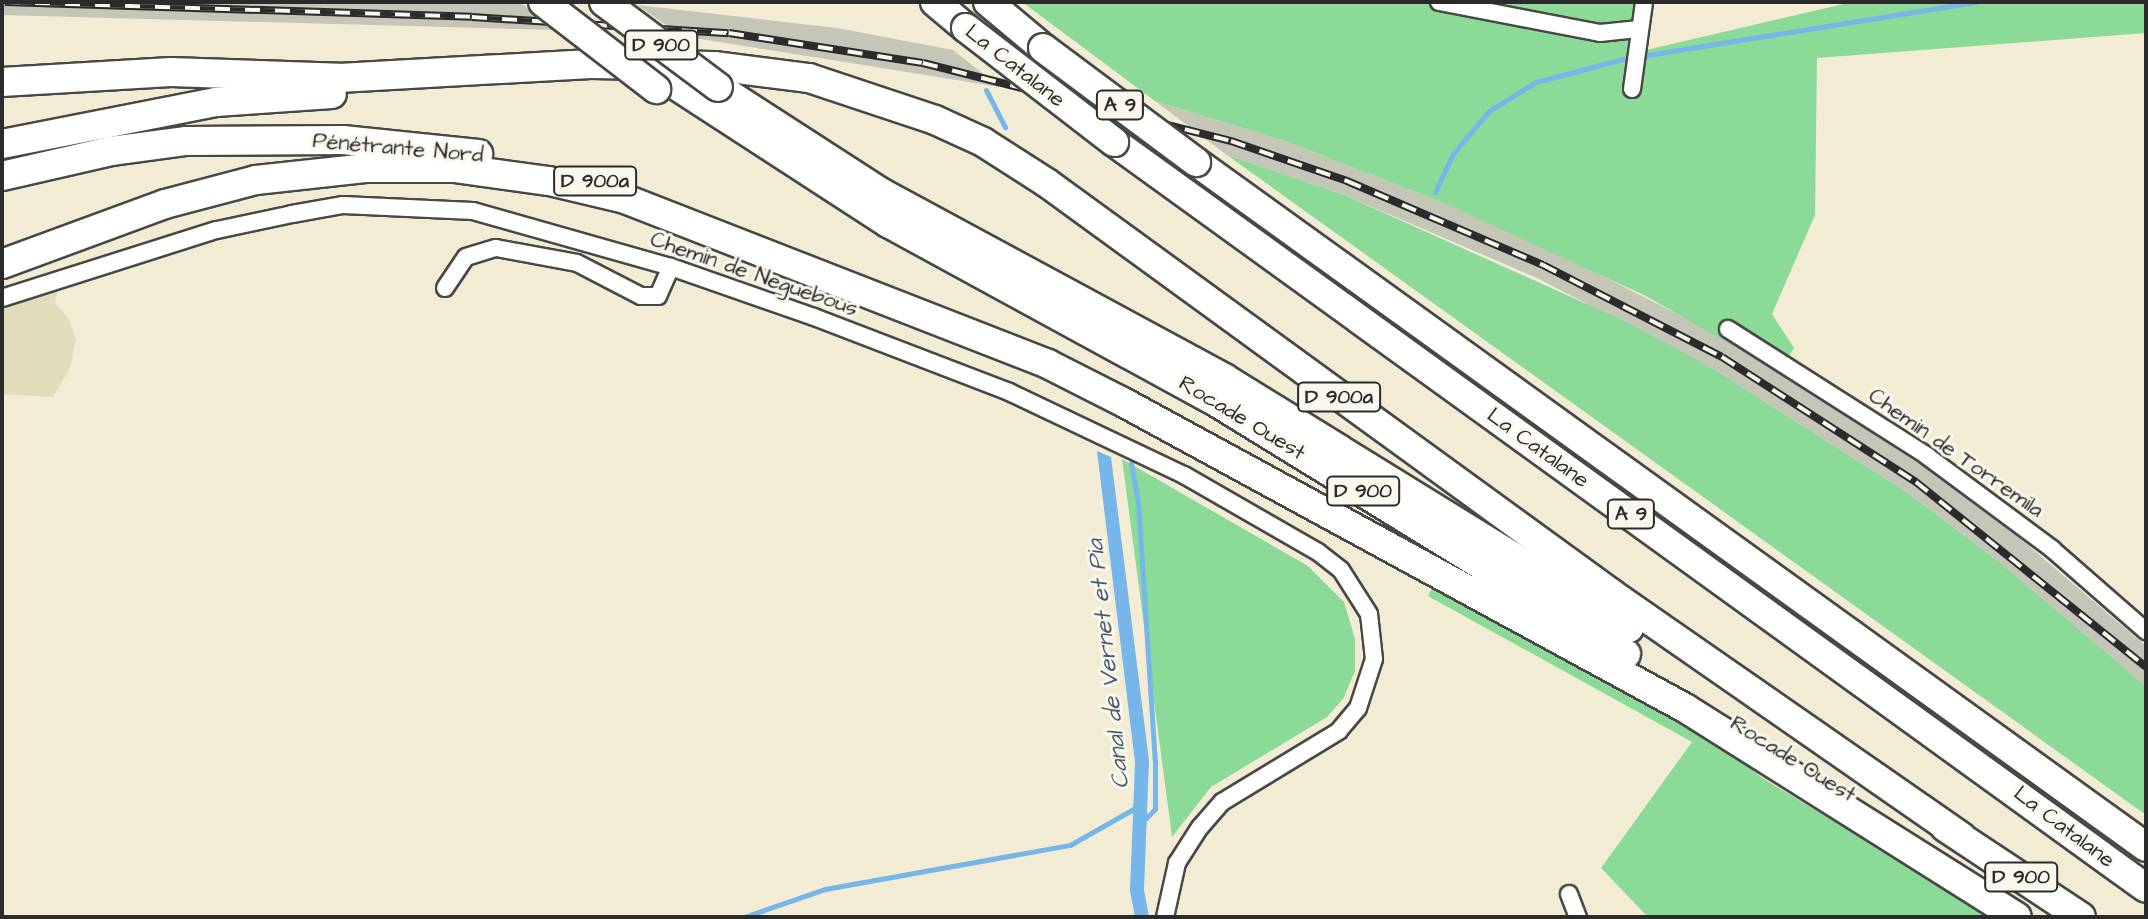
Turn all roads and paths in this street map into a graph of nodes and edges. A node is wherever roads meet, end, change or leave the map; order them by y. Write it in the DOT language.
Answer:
graph roads {
  1 [pos="543,2"];
  2 [pos="567,2"];
  3 [pos="604,2"];
  4 [pos="935,2"];
  5 [pos="988,2"];
  6 [pos="1439,2"];
  7 [pos="1644,2"];
  8 [pos="1637,29"];
  9 [pos="668,80"];
  10 [pos="2,82"];
  11 [pos="1632,89"];
  12 [pos="2,144"];
  13 [pos="2,176"];
  14 [pos="5,264"];
  15 [pos="671,267"];
  16 [pos="445,288"];
  17 [pos="2,298"];
  18 [pos="1728,329"];
  19 [pos="1048,364"];
  20 [pos="2146,631"];
  21 [pos="1961,837"];
  22 [pos="2146,847"];
  23 [pos="2146,888"];
  24 [pos="1569,894"];
  25 [pos="1165,917"];
  26 [pos="1578,917"];
  27 [pos="2017,917"];
  28 [pos="2038,917"];
  29 [pos="2081,917"];
  1 -- 9 [label="highway, D 900, bridge"];
  2 -- 9 [label="highway, Rocade Ouest / D 900"];
  3 -- 21 [label="highway, Rocade Ouest / D 900, bridge"];
  4 -- 23 [label="highway, La Catalane / A 9, bridge"];
  5 -- 22 [label="highway, La Catalane / A 9, bridge"];
  6 -- 8 [label="street"];
  7 -- 8 [label="street"];
  8 -- 11 [label="street"];
  9 -- 10 [label="highway"];
  9 -- 12 [label="highway, Pénétrante Nord / D 900a"];
  9 -- 21 [label="highway, D 900a"];
  9 -- 28 [label="highway, Rocade Ouest / D 900"];
  13 -- 19 [label="highway, Pénétrante Nord / D 900a"];
  14 -- 19 [label="highway"];
  15 -- 16 [label="street"];
  15 -- 17 [label="street, Chemin de Neguebous"];
  15 -- 25 [label="street, Chemin de Neguebous"];
  18 -- 20 [label="street, Chemin de Torremila"];
  19 -- 27 [label="highway, D 900a"];
  21 -- 29 [label="highway, D 900"];
  24 -- 26 [label="street"];
}
